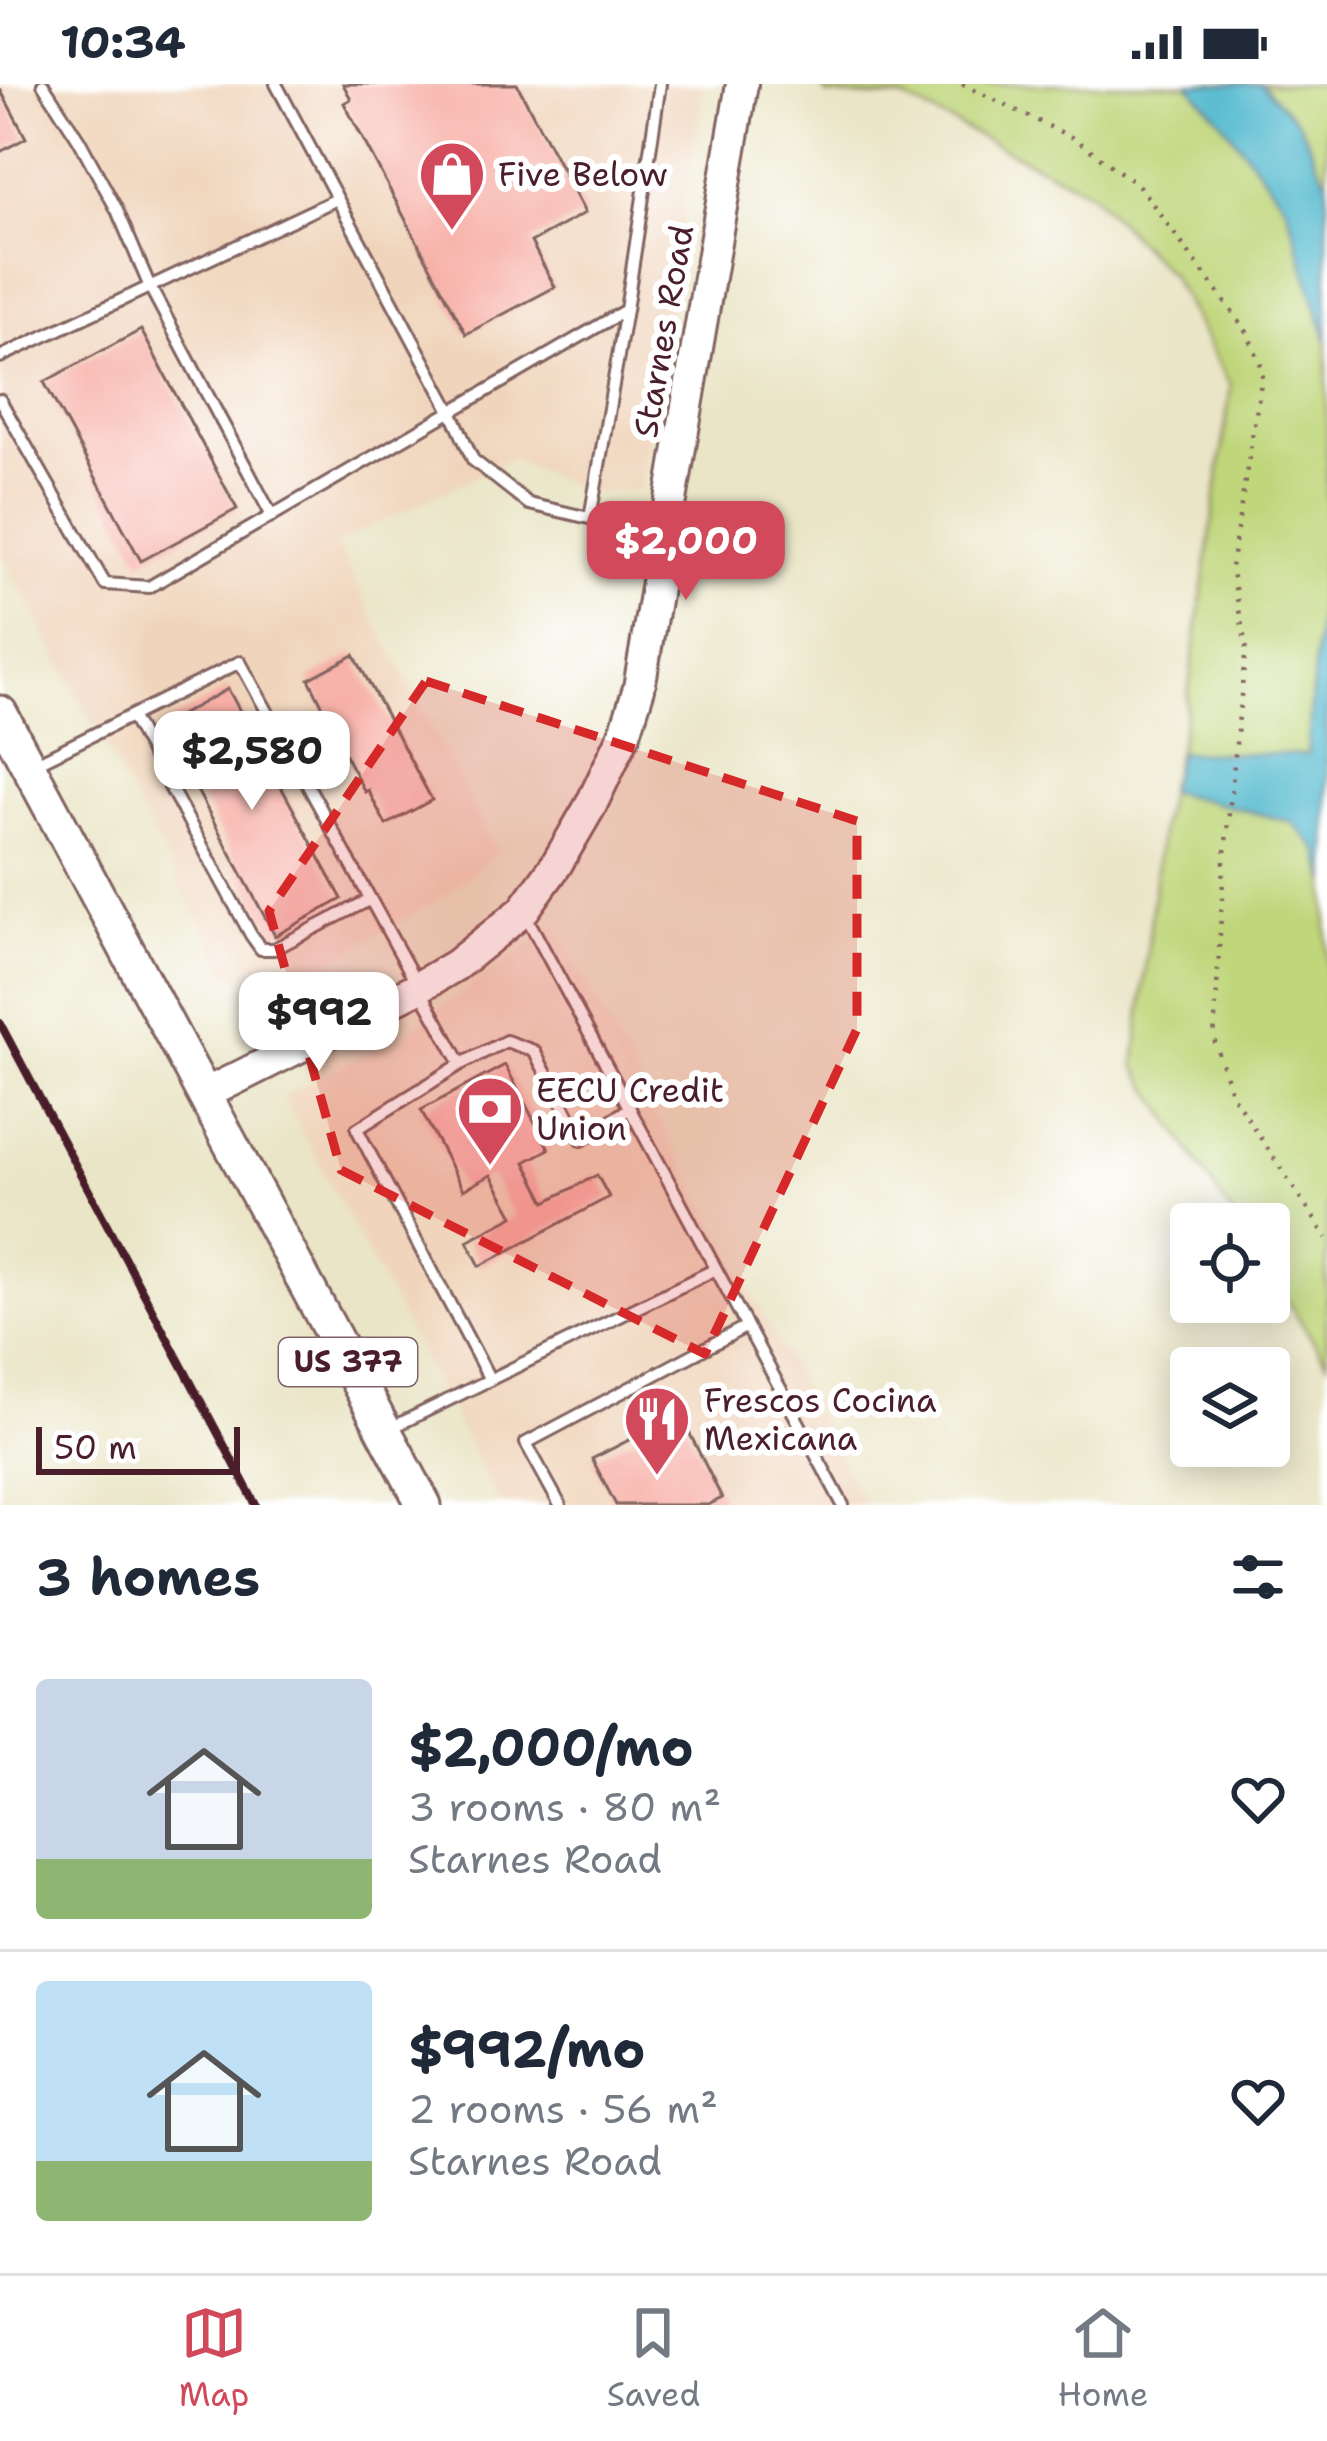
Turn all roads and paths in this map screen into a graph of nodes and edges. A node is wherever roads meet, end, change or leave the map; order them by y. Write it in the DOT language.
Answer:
graph roads {
  1 [pos="44,84"];
  2 [pos="276,84"];
  3 [pos="660,84"];
  4 [pos="962,84"];
  5 [pos="735,86"];
  6 [pos="338,199"];
  7 [pos="150,287"];
  8 [pos="626,310"];
  9 [pos="0,357"];
  10 [pos="0,400"];
  11 [pos="451,411"];
  12 [pos="272,516"];
  13 [pos="590,518"];
  14 [pos="664,536"];
  15 [pos="0,713"];
  16 [pos="131,716"];
  17 [pos="28,766"];
  18 [pos="369,900"];
  19 [pos="523,911"];
  20 [pos="417,988"];
  21 [pos="460,1064"];
  22 [pos="205,1094"];
  23 [pos="630,1108"];
  24 [pos="1327,1238"];
  25 [pos="716,1269"];
  26 [pos="747,1326"];
  27 [pos="490,1380"];
  28 [pos="385,1431"];
  29 [pos="424,1505"];
  30 [pos="560,1505"];
  31 [pos="843,1505"];
  1 -- 7 [label="lane"];
  2 -- 6 [label="lane"];
  3 -- 8 [label="lane"];
  4 -- 24 [label="path"];
  5 -- 14 [label="main road, Starnes Road"];
  6 -- 7 [label="lane"];
  6 -- 11 [label="lane"];
  7 -- 9 [label="lane"];
  7 -- 12 [label="lane"];
  8 -- 11 [label="lane"];
  8 -- 13 [label="lane"];
  10 -- 12 [label="lane"];
  11 -- 12 [label="lane"];
  11 -- 13 [label="lane"];
  13 -- 14 [label="lane"];
  14 -- 19 [label="main road, Starnes Road"];
  15 -- 17 [label="main road, US 377"];
  16 -- 17 [label="lane"];
  16 -- 18 [label="lane"];
  16 -- 18 [label="lane"];
  17 -- 22 [label="main road, US 377"];
  18 -- 20 [label="lane"];
  19 -- 20 [label="main road, Starnes Road"];
  19 -- 23 [label="lane"];
  20 -- 21 [label="lane"];
  20 -- 22 [label="main road, Starnes Road"];
  21 -- 23 [label="lane"];
  21 -- 27 [label="lane"];
  22 -- 28 [label="main road, US 377"];
  23 -- 25 [label="lane"];
  25 -- 26 [label="lane"];
  25 -- 27 [label="lane"];
  26 -- 30 [label="lane"];
  26 -- 31 [label="lane"];
  27 -- 28 [label="lane"];
  28 -- 29 [label="main road, US 377"];
}
